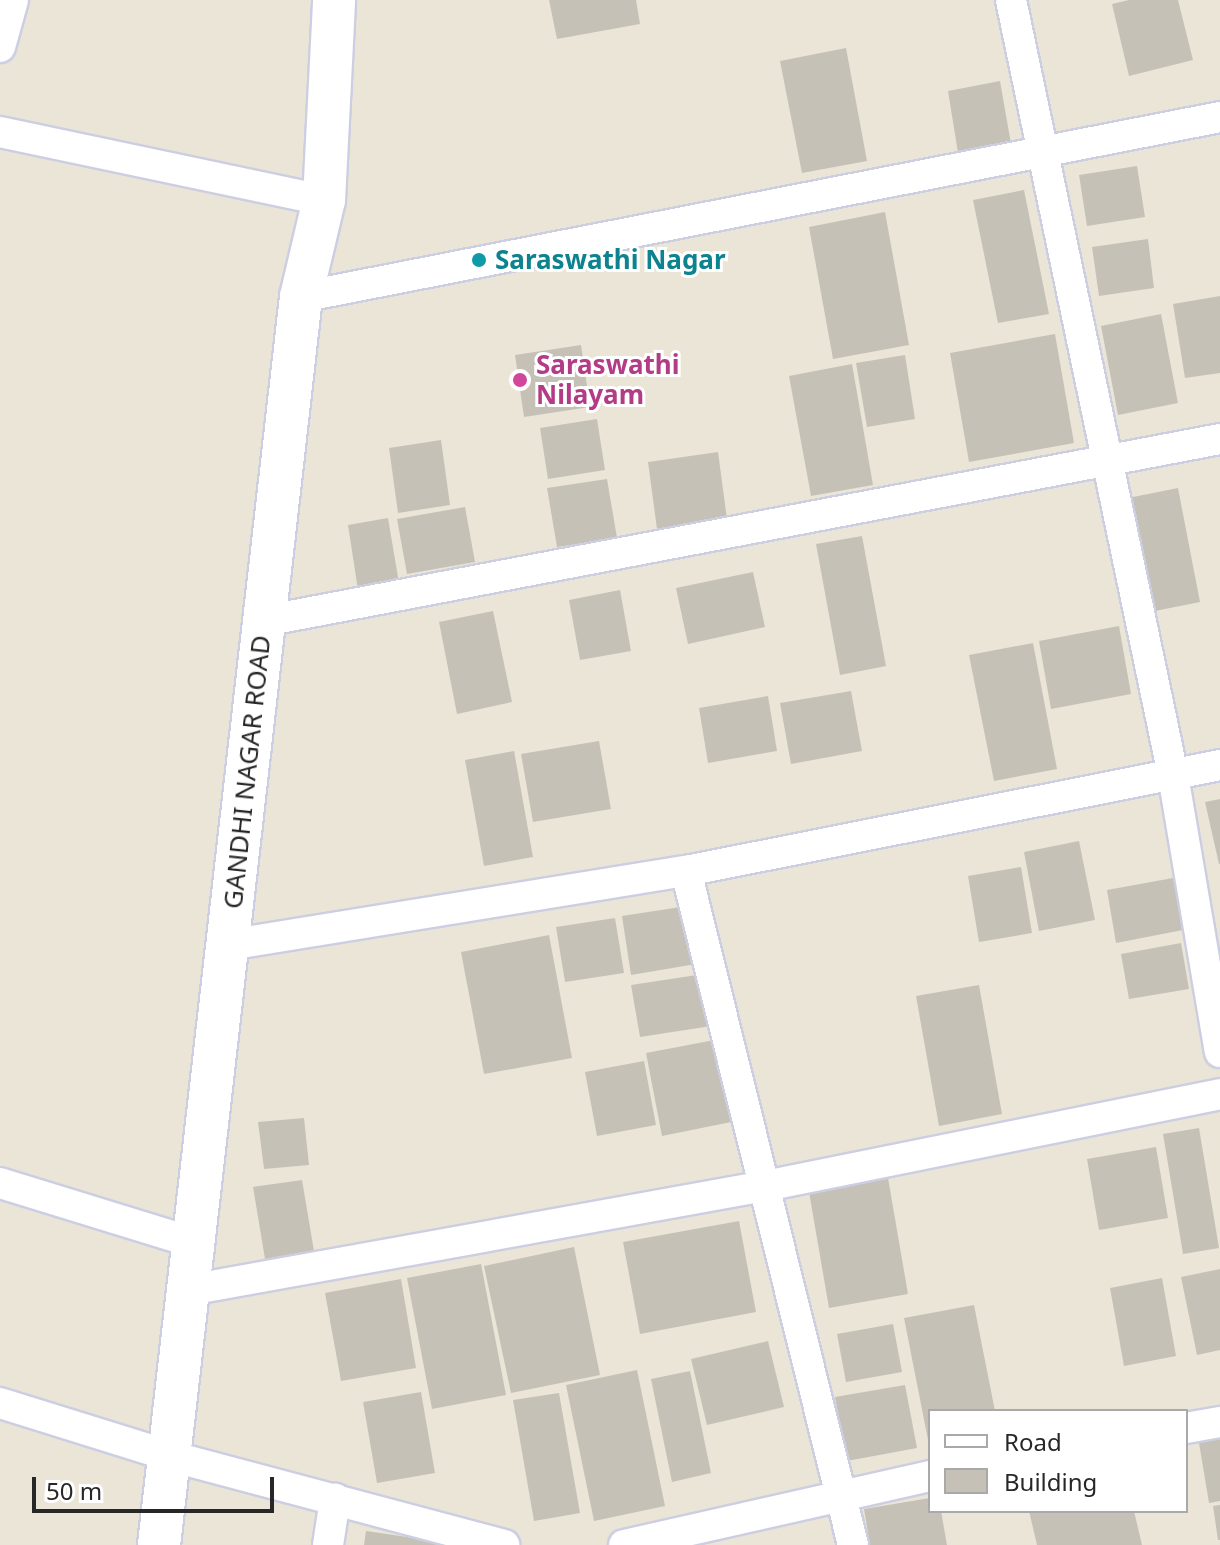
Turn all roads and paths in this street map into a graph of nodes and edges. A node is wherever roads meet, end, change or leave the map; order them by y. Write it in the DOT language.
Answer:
graph roads {
  1 [pos="13,0"];
  2 [pos="334,0"];
  3 [pos="1011,0"];
  4 [pos="0,47"];
  5 [pos="1220,117"];
  6 [pos="0,132"];
  7 [pos="1040,152"];
  8 [pos="324,200"];
  9 [pos="301,297"];
  10 [pos="1220,439"];
  11 [pos="1106,460"];
  12 [pos="264,621"];
  13 [pos="1220,765"];
  14 [pos="1173,775"];
  15 [pos="686,871"];
  16 [pos="228,945"];
  17 [pos="1220,1052"];
  18 [pos="1220,1094"];
  19 [pos="0,1183"];
  20 [pos="765,1186"];
  21 [pos="195,1243"];
  22 [pos="189,1290"];
  23 [pos="0,1403"];
  24 [pos="1220,1422"];
  25 [pos="1188,1428"];
  26 [pos="170,1456"];
  27 [pos="928,1476"];
  28 [pos="841,1493"];
  29 [pos="335,1499"];
  30 [pos="159,1545"];
  31 [pos="328,1545"];
  32 [pos="504,1545"];
  33 [pos="624,1545"];
  34 [pos="853,1545"];
  1 -- 4 [label="street"];
  2 -- 8 [label="street, GANDHI NAGAR ROAD"];
  3 -- 7 [label="street"];
  5 -- 7 [label="street"];
  6 -- 8 [label="street"];
  7 -- 9 [label="street"];
  7 -- 11 [label="street"];
  8 -- 9 [label="street, GANDHI NAGAR ROAD"];
  9 -- 12 [label="street, GANDHI NAGAR ROAD"];
  10 -- 11 [label="street"];
  11 -- 12 [label="street"];
  11 -- 14 [label="street"];
  12 -- 16 [label="street, GANDHI NAGAR ROAD"];
  13 -- 14 [label="street"];
  14 -- 15 [label="street"];
  14 -- 17 [label="street"];
  15 -- 16 [label="street"];
  15 -- 20 [label="street"];
  16 -- 21 [label="street, GANDHI NAGAR ROAD"];
  18 -- 20 [label="street"];
  19 -- 21 [label="street"];
  20 -- 22 [label="street"];
  20 -- 28 [label="street"];
  21 -- 22 [label="street, GANDHI NAGAR ROAD"];
  22 -- 26 [label="street, GANDHI NAGAR ROAD"];
  23 -- 26 [label="street"];
  24 -- 25 [label="street"];
  26 -- 29 [label="street"];
  26 -- 30 [label="street, GANDHI NAGAR ROAD"];
  27 -- 28 [label="street"];
  28 -- 33 [label="street"];
  28 -- 34 [label="street"];
  29 -- 31 [label="street"];
  29 -- 32 [label="street"];
}
